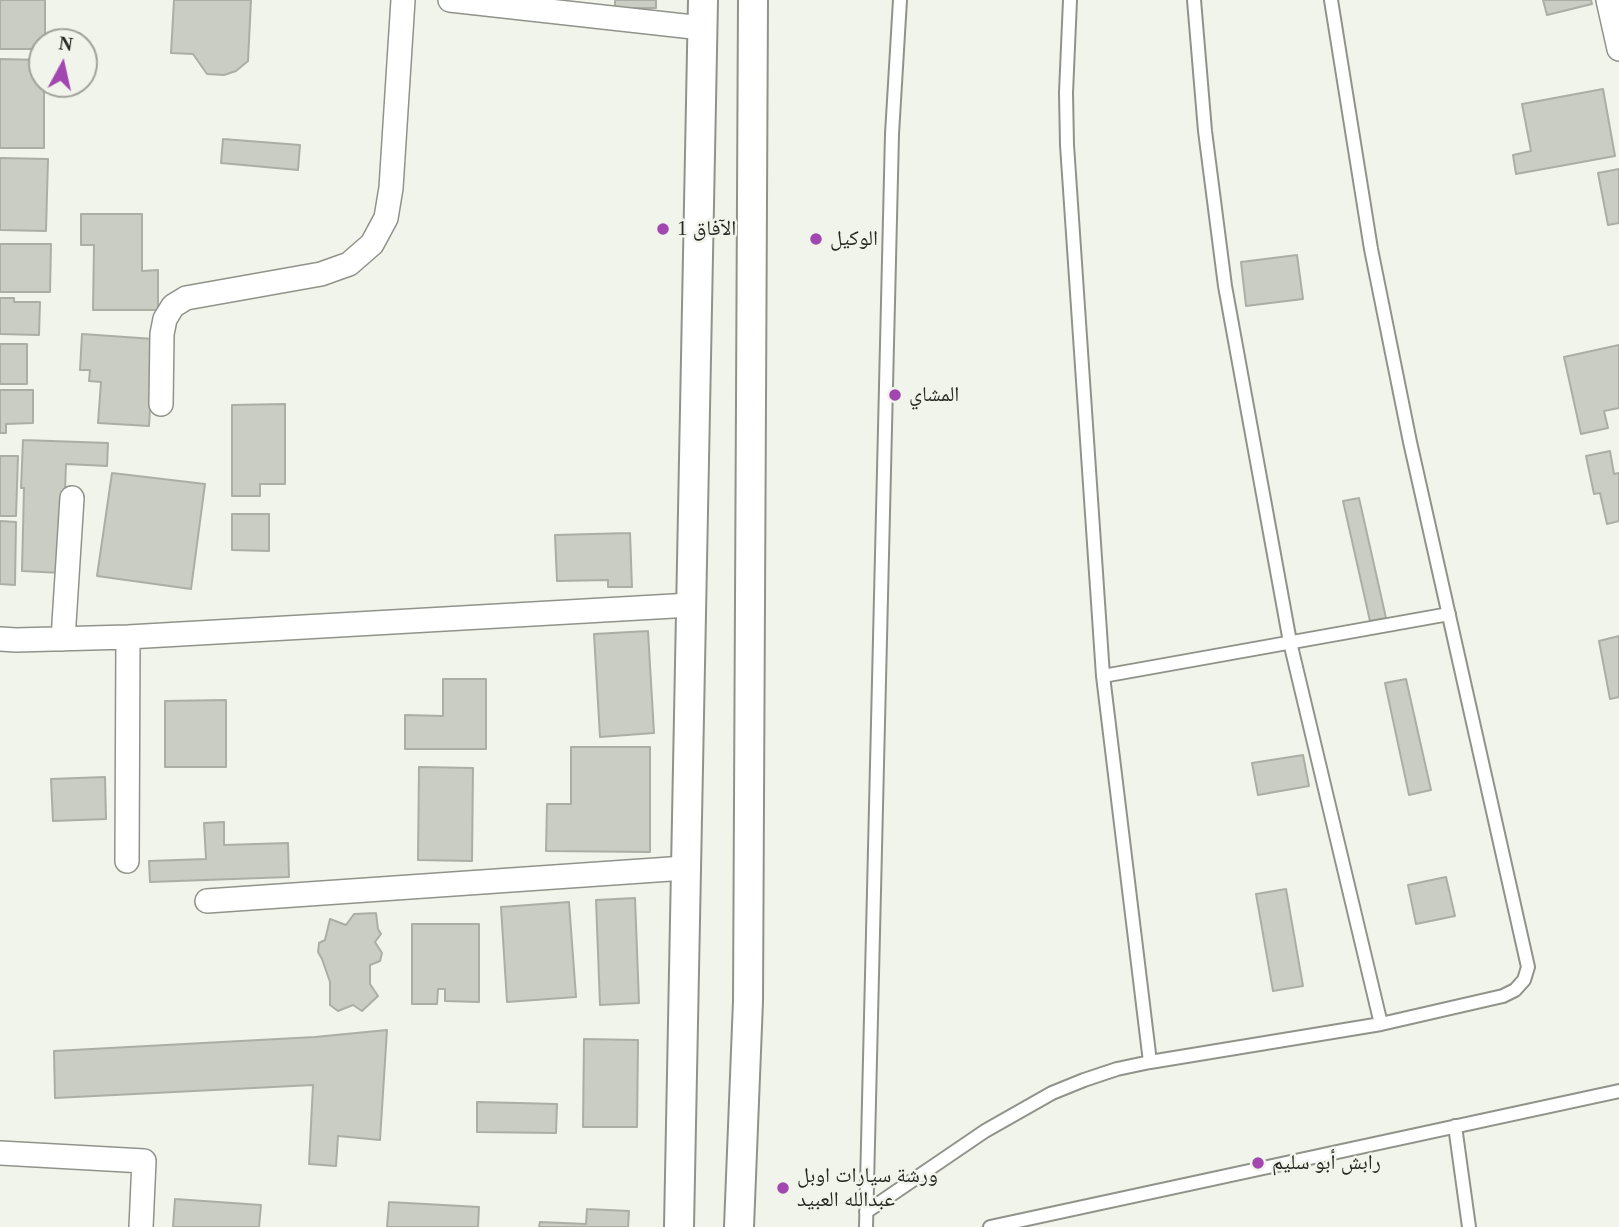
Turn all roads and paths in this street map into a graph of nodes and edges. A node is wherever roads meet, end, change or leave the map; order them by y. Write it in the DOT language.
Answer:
graph roads {
  1 [pos="403,0"];
  2 [pos="450,0"];
  3 [pos="753,0"];
  4 [pos="900,0"];
  5 [pos="1070,0"];
  6 [pos="1194,0"];
  7 [pos="1331,0"];
  8 [pos="1608,0"];
  9 [pos="481,1"];
  10 [pos="702,14"];
  11 [pos="1619,49"];
  12 [pos="162,404"];
  13 [pos="72,498"];
  14 [pos="691,605"];
  15 [pos="1448,614"];
  16 [pos="128,637"];
  17 [pos="0,639"];
  18 [pos="63,639"];
  19 [pos="1290,642"];
  20 [pos="1103,676"];
  21 [pos="127,861"];
  22 [pos="685,869"];
  23 [pos="206,901"];
  24 [pos="1381,1024"];
  25 [pos="1150,1062"];
  26 [pos="1619,1091"];
  27 [pos="1455,1126"];
  28 [pos="0,1153"];
  29 [pos="866,1212"];
  30 [pos="141,1227"];
  31 [pos="678,1227"];
  32 [pos="739,1227"];
  33 [pos="866,1227"];
  34 [pos="990,1227"];
  35 [pos="1469,1227"];
  1 -- 12 [label="street"];
  2 -- 9 [label="street"];
  3 -- 32 [label="street"];
  4 -- 29 [label="lane"];
  5 -- 20 [label="lane"];
  6 -- 19 [label="lane"];
  7 -- 15 [label="lane"];
  8 -- 11 [label="street"];
  9 -- 10 [label="street"];
  10 -- 14 [label="street"];
  13 -- 18 [label="street"];
  14 -- 16 [label="street"];
  14 -- 22 [label="street"];
  15 -- 19 [label="lane"];
  15 -- 24 [label="lane"];
  16 -- 18 [label="street"];
  16 -- 21 [label="street"];
  17 -- 18 [label="street"];
  19 -- 20 [label="lane"];
  19 -- 24 [label="lane"];
  20 -- 25 [label="lane"];
  22 -- 23 [label="street"];
  22 -- 31 [label="street"];
  24 -- 25 [label="lane"];
  25 -- 29 [label="lane"];
  26 -- 27 [label="lane"];
  27 -- 34 [label="lane"];
  27 -- 35 [label="lane"];
  28 -- 30 [label="street"];
  29 -- 33 [label="lane"];
}
